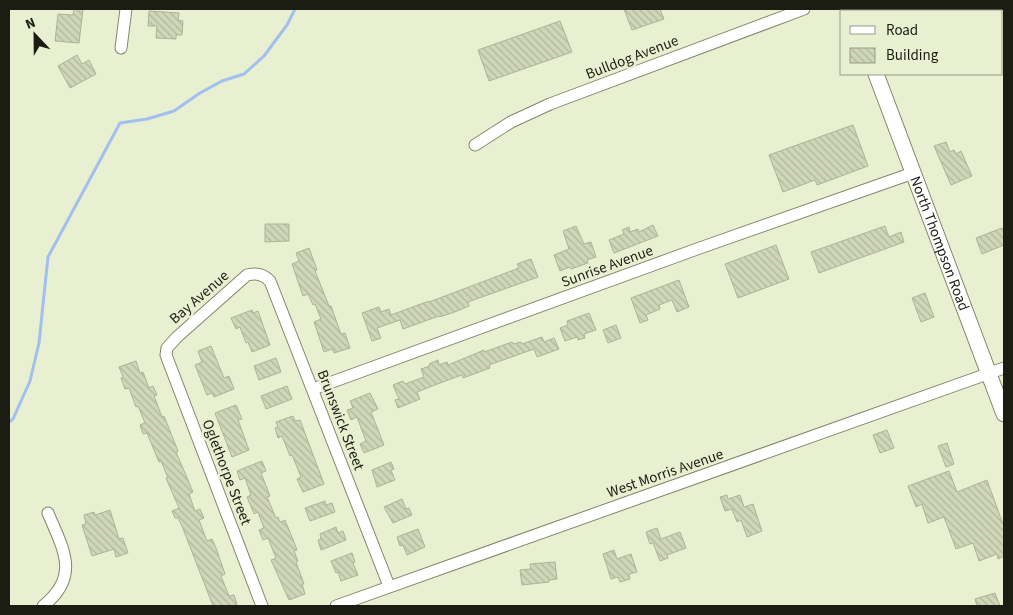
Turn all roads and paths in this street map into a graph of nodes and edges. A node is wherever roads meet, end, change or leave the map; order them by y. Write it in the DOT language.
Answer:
graph roads {
  1 [pos="126,9"];
  2 [pos="804,9"];
  3 [pos="121,48"];
  4 [pos="876,75"];
  5 [pos="475,144"];
  6 [pos="913,173"];
  7 [pos="255,273"];
  8 [pos="167,348"];
  9 [pos="1004,368"];
  10 [pos="989,374"];
  11 [pos="313,389"];
  12 [pos="1004,414"];
  13 [pos="48,513"];
  14 [pos="389,586"];
  15 [pos="43,606"];
  16 [pos="262,606"];
  17 [pos="336,606"];
  1 -- 3 [label="street"];
  2 -- 5 [label="street, Bulldog Avenue"];
  4 -- 6 [label="main road, North Thompson Road"];
  6 -- 10 [label="main road, North Thompson Road"];
  6 -- 11 [label="street, Sunrise Avenue"];
  7 -- 8 [label="street, Bay Avenue"];
  7 -- 11 [label="street, Brunswick Street"];
  8 -- 16 [label="street, Oglethorpe Street"];
  9 -- 10 [label="street, West Morris Avenue"];
  10 -- 12 [label="main road, North Thompson Road"];
  10 -- 14 [label="street, West Morris Avenue"];
  11 -- 14 [label="street, Brunswick Street"];
  13 -- 15 [label="street"];
  14 -- 17 [label="street, West Morris Avenue"];
}
